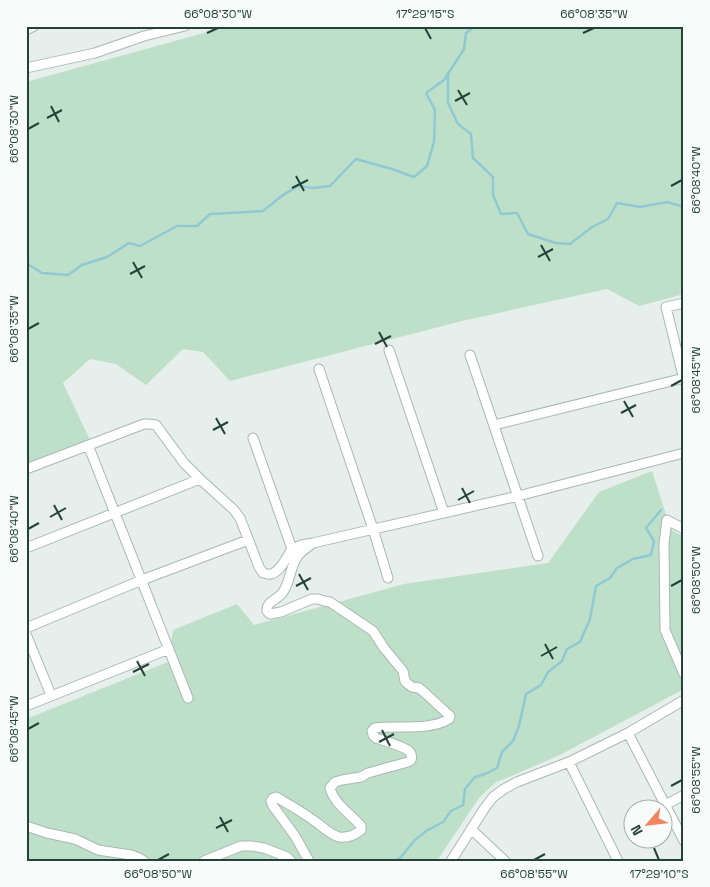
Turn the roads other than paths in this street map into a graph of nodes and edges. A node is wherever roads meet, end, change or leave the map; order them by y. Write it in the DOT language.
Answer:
graph roads {
  1 [pos="34,26"];
  2 [pos="185,26"];
  3 [pos="26,30"];
  4 [pos="26,68"];
  5 [pos="684,303"];
  6 [pos="389,350"];
  7 [pos="470,355"];
  8 [pos="319,369"];
  9 [pos="684,379"];
  10 [pos="494,425"];
  11 [pos="253,438"];
  12 [pos="88,445"];
  13 [pos="684,453"];
  14 [pos="26,469"];
  15 [pos="200,479"];
  16 [pos="518,496"];
  17 [pos="115,512"];
  18 [pos="444,513"];
  19 [pos="373,529"];
  20 [pos="684,529"];
  21 [pos="248,540"];
  22 [pos="313,543"];
  23 [pos="26,548"];
  24 [pos="292,548"];
  25 [pos="538,556"];
  26 [pos="388,578"];
  27 [pos="142,580"];
  28 [pos="26,628"];
  29 [pos="26,634"];
  30 [pos="169,649"];
  31 [pos="684,674"];
  32 [pos="51,695"];
  33 [pos="188,698"];
  34 [pos="684,700"];
  35 [pos="26,706"];
  36 [pos="628,733"];
  37 [pos="569,762"];
  38 [pos="684,795"];
  39 [pos="662,800"];
  40 [pos="672,801"];
  41 [pos="672,818"];
  42 [pos="26,826"];
  43 [pos="471,829"];
  44 [pos="684,841"];
  45 [pos="144,861"];
  46 [pos="204,861"];
  47 [pos="291,861"];
  48 [pos="309,861"];
  49 [pos="450,861"];
  50 [pos="506,861"];
  51 [pos="618,861"];
  1 -- 3 [label="street"];
  2 -- 4 [label="street"];
  5 -- 9 [label="street"];
  6 -- 18 [label="street"];
  7 -- 10 [label="street"];
  8 -- 19 [label="street"];
  9 -- 10 [label="street"];
  10 -- 16 [label="street"];
  11 -- 24 [label="street"];
  12 -- 14 [label="street"];
  12 -- 15 [label="street"];
  12 -- 17 [label="street"];
  13 -- 16 [label="street"];
  15 -- 17 [label="street"];
  15 -- 21 [label="street"];
  16 -- 18 [label="street"];
  16 -- 25 [label="street"];
  17 -- 23 [label="street"];
  17 -- 27 [label="street"];
  18 -- 19 [label="street"];
  19 -- 22 [label="street"];
  19 -- 26 [label="street"];
  20 -- 31 [label="street"];
  21 -- 24 [label="street"];
  21 -- 27 [label="street"];
  22 -- 24 [label="street"];
  22 -- 48 [label="street"];
  27 -- 28 [label="street"];
  27 -- 30 [label="street"];
  29 -- 32 [label="street"];
  30 -- 32 [label="street"];
  30 -- 33 [label="street"];
  32 -- 35 [label="street"];
  34 -- 36 [label="street"];
  36 -- 37 [label="street"];
  36 -- 39 [label="street"];
  37 -- 43 [label="street"];
  37 -- 51 [label="street"];
  38 -- 40 [label="street"];
  41 -- 44 [label="street"];
  42 -- 45 [label="street"];
  43 -- 49 [label="street"];
  43 -- 50 [label="street"];
  46 -- 47 [label="street"];
}
